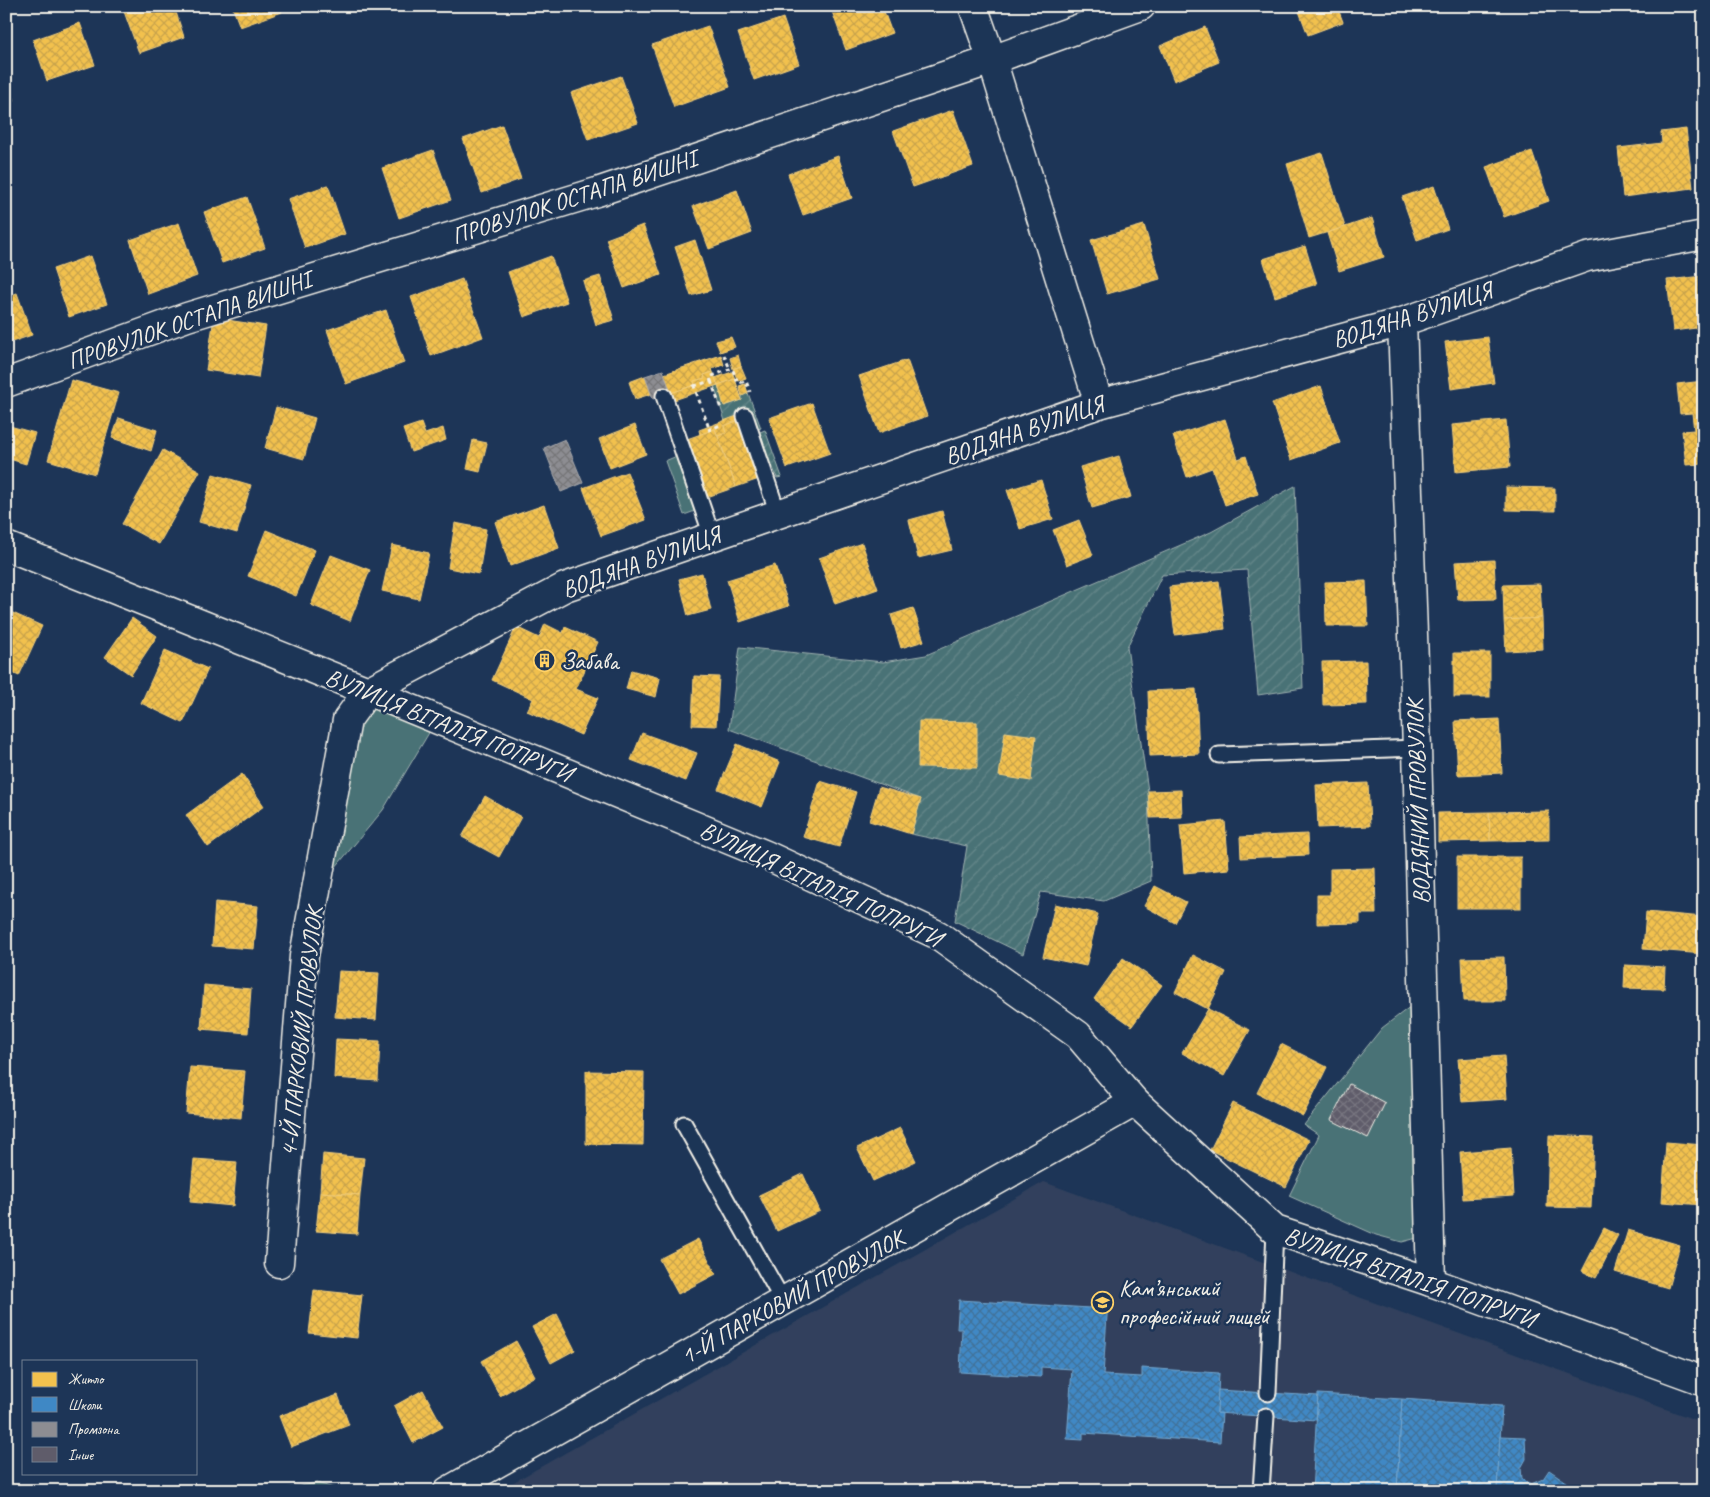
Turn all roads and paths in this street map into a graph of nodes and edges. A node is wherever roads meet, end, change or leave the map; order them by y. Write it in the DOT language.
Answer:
graph roads {
  1 [pos="973,6"];
  2 [pos="1141,6"];
  3 [pos="992,60"];
  4 [pos="1704,235"];
  5 [pos="1402,322"];
  6 [pos="724,355"];
  7 [pos="730,369"];
  8 [pos="711,381"];
  9 [pos="6,383"];
  10 [pos="694,386"];
  11 [pos="664,396"];
  12 [pos="751,396"];
  13 [pos="1099,404"];
  14 [pos="745,416"];
  15 [pos="726,423"];
  16 [pos="679,439"];
  17 [pos="778,514"];
  18 [pos="712,536"];
  19 [pos="6,546"];
  20 [pos="368,691"];
  21 [pos="1417,748"];
  22 [pos="1219,755"];
  23 [pos="1135,1102"];
  24 [pos="684,1124"];
  25 [pos="1274,1230"];
  26 [pos="279,1263"];
  27 [pos="1431,1282"];
  28 [pos="783,1301"];
  29 [pos="1704,1381"];
  30 [pos="1268,1393"];
  31 [pos="1266,1416"];
  32 [pos="448,1491"];
  33 [pos="1261,1491"];
  1 -- 3 [label="street"];
  2 -- 3 [label="street, ПРОВУЛОК ОСТАПА ВИШНІ"];
  3 -- 9 [label="street, ПРОВУЛОК ОСТАПА ВИШНІ"];
  3 -- 13 [label="street"];
  4 -- 5 [label="street, ВОДЯНА ВУЛИЦЯ"];
  5 -- 13 [label="street, ВОДЯНА ВУЛИЦЯ"];
  5 -- 21 [label="street, ВОДЯНИЙ ПРОВУЛОК"];
  6 -- 7 [label="path"];
  7 -- 8 [label="path"];
  7 -- 12 [label="path"];
  8 -- 10 [label="path"];
  8 -- 15 [label="path"];
  11 -- 16 [label="lane"];
  13 -- 17 [label="street, ВОДЯНА ВУЛИЦЯ"];
  14 -- 15 [label="path"];
  14 -- 17 [label="lane"];
  15 -- 16 [label="path"];
  16 -- 18 [label="lane"];
  17 -- 18 [label="street, ВОДЯНА ВУЛИЦЯ"];
  18 -- 20 [label="street, ВОДЯНА ВУЛИЦЯ"];
  19 -- 20 [label="street, ВУЛИЦЯ ВІТАЛІЯ ПОПРУГИ"];
  20 -- 23 [label="street, ВУЛИЦЯ ВІТАЛІЯ ПОПРУГИ"];
  20 -- 26 [label="street, 4-Й ПАРКОВИЙ ПРОВУЛОК"];
  21 -- 22 [label="lane"];
  21 -- 27 [label="street, ВОДЯНИЙ ПРОВУЛОК"];
  23 -- 25 [label="street, ВУЛИЦЯ ВІТАЛІЯ ПОПРУГИ"];
  23 -- 28 [label="street, 1-Й ПАРКОВИЙ ПРОВУЛОК"];
  24 -- 28 [label="lane"];
  25 -- 27 [label="street, ВУЛИЦЯ ВІТАЛІЯ ПОПРУГИ"];
  25 -- 30 [label="lane"];
  27 -- 29 [label="street, ВУЛИЦЯ ВІТАЛІЯ ПОПРУГИ"];
  28 -- 32 [label="street, 1-Й ПАРКОВИЙ ПРОВУЛОК"];
  31 -- 33 [label="lane"];
}
